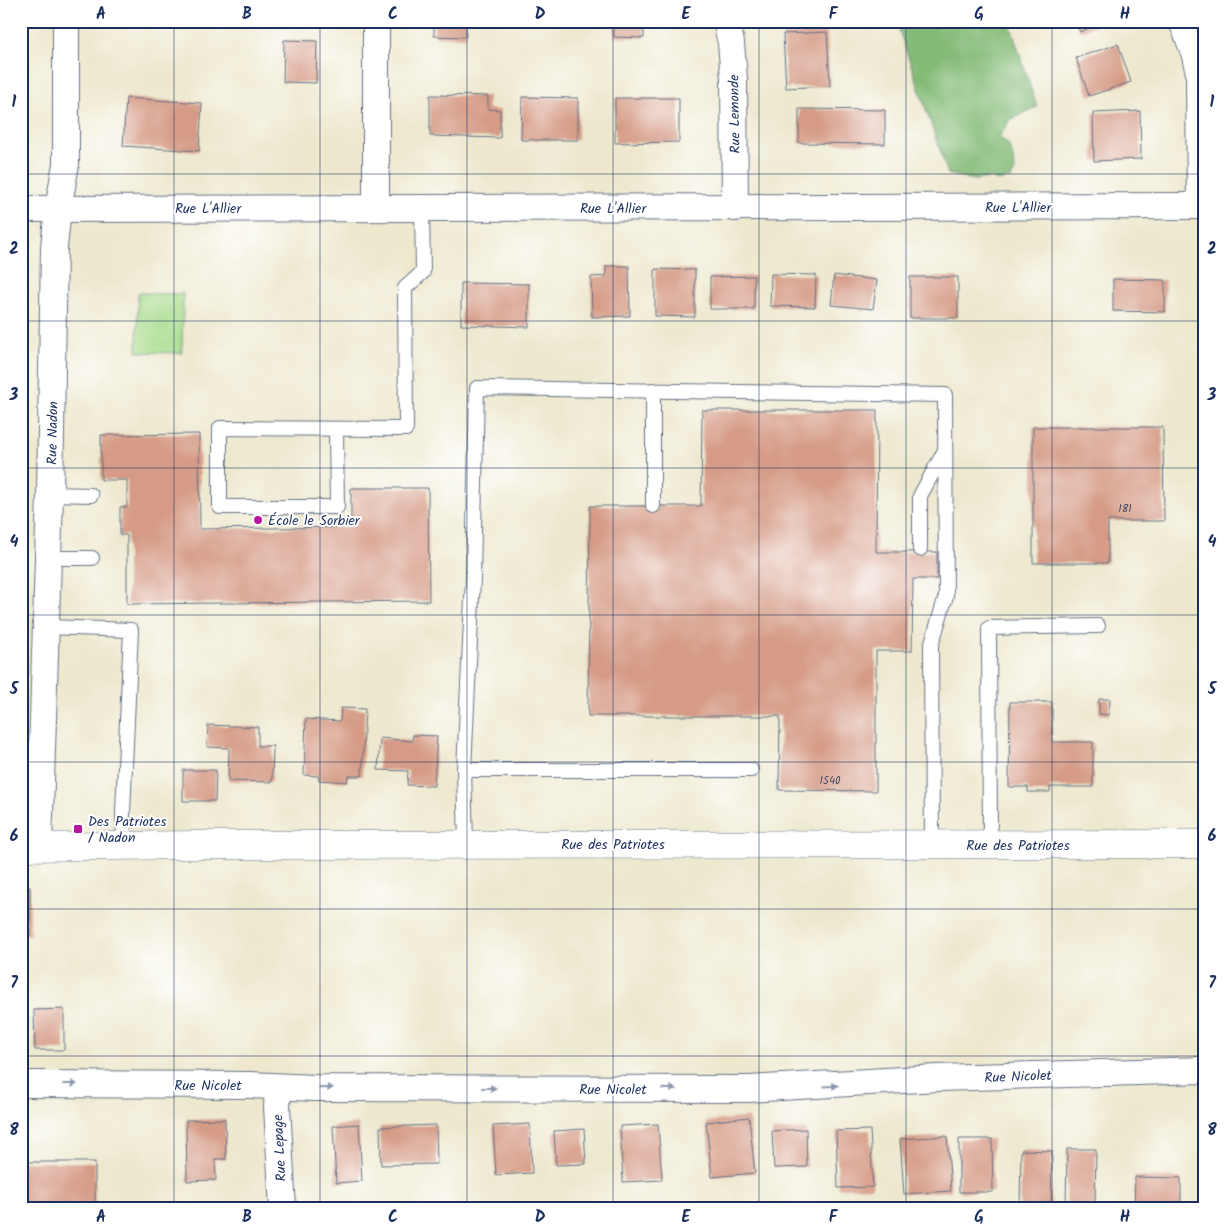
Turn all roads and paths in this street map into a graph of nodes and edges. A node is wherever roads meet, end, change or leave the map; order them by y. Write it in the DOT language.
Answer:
graph roads {
  1 [pos="66,21"];
  2 [pos="376,21"];
  3 [pos="726,21"];
  4 [pos="1182,21"];
  5 [pos="1202,206"];
  6 [pos="376,207"];
  7 [pos="422,207"];
  8 [pos="735,208"];
  9 [pos="58,209"];
  10 [pos="21,210"];
  11 [pos="654,390"];
  12 [pos="336,429"];
  13 [pos="945,450"];
  14 [pos="50,494"];
  15 [pos="91,495"];
  16 [pos="653,506"];
  17 [pos="920,550"];
  18 [pos="48,558"];
  19 [pos="92,558"];
  20 [pos="1098,626"];
  21 [pos="46,627"];
  22 [pos="464,770"];
  23 [pos="751,770"];
  24 [pos="466,844"];
  25 [pos="1205,844"];
  26 [pos="124,845"];
  27 [pos="932,845"];
  28 [pos="990,845"];
  29 [pos="30,846"];
  30 [pos="1205,1070"];
  31 [pos="21,1084"];
  32 [pos="278,1086"];
  33 [pos="283,1209"];
  1 -- 9 [label="street, Rue Nadon"];
  2 -- 6 [label="street"];
  3 -- 8 [label="street, Rue Lemonde"];
  4 -- 5 [label="street"];
  5 -- 8 [label="street, Rue L'Allier"];
  6 -- 7 [label="street, Rue L'Allier"];
  6 -- 9 [label="street, Rue L'Allier"];
  7 -- 8 [label="street, Rue L'Allier"];
  7 -- 12 [label="lane"];
  9 -- 10 [label="street, Rue L'Allier"];
  9 -- 14 [label="street, Rue Nadon"];
  11 -- 13 [label="lane"];
  11 -- 16 [label="lane"];
  11 -- 22 [label="lane"];
  12 -- 12 [label="lane"];
  13 -- 17 [label="lane"];
  13 -- 27 [label="lane"];
  14 -- 15 [label="lane"];
  14 -- 18 [label="street, Rue Nadon"];
  18 -- 19 [label="lane"];
  18 -- 21 [label="street, Rue Nadon"];
  20 -- 28 [label="lane"];
  21 -- 26 [label="lane"];
  21 -- 29 [label="street, Rue Nadon"];
  22 -- 23 [label="lane"];
  22 -- 24 [label="lane"];
  24 -- 26 [label="street, Rue des Patriotes"];
  24 -- 27 [label="street, Rue des Patriotes"];
  25 -- 28 [label="street, Rue des Patriotes"];
  26 -- 29 [label="street, Rue des Patriotes"];
  27 -- 28 [label="street, Rue des Patriotes"];
  32 -- 30 [label="street, Rue Nicolet, one-way"];
  31 -- 32 [label="street, Rue Nicolet, one-way"];
  32 -- 33 [label="street, Rue Lepage"];
}
